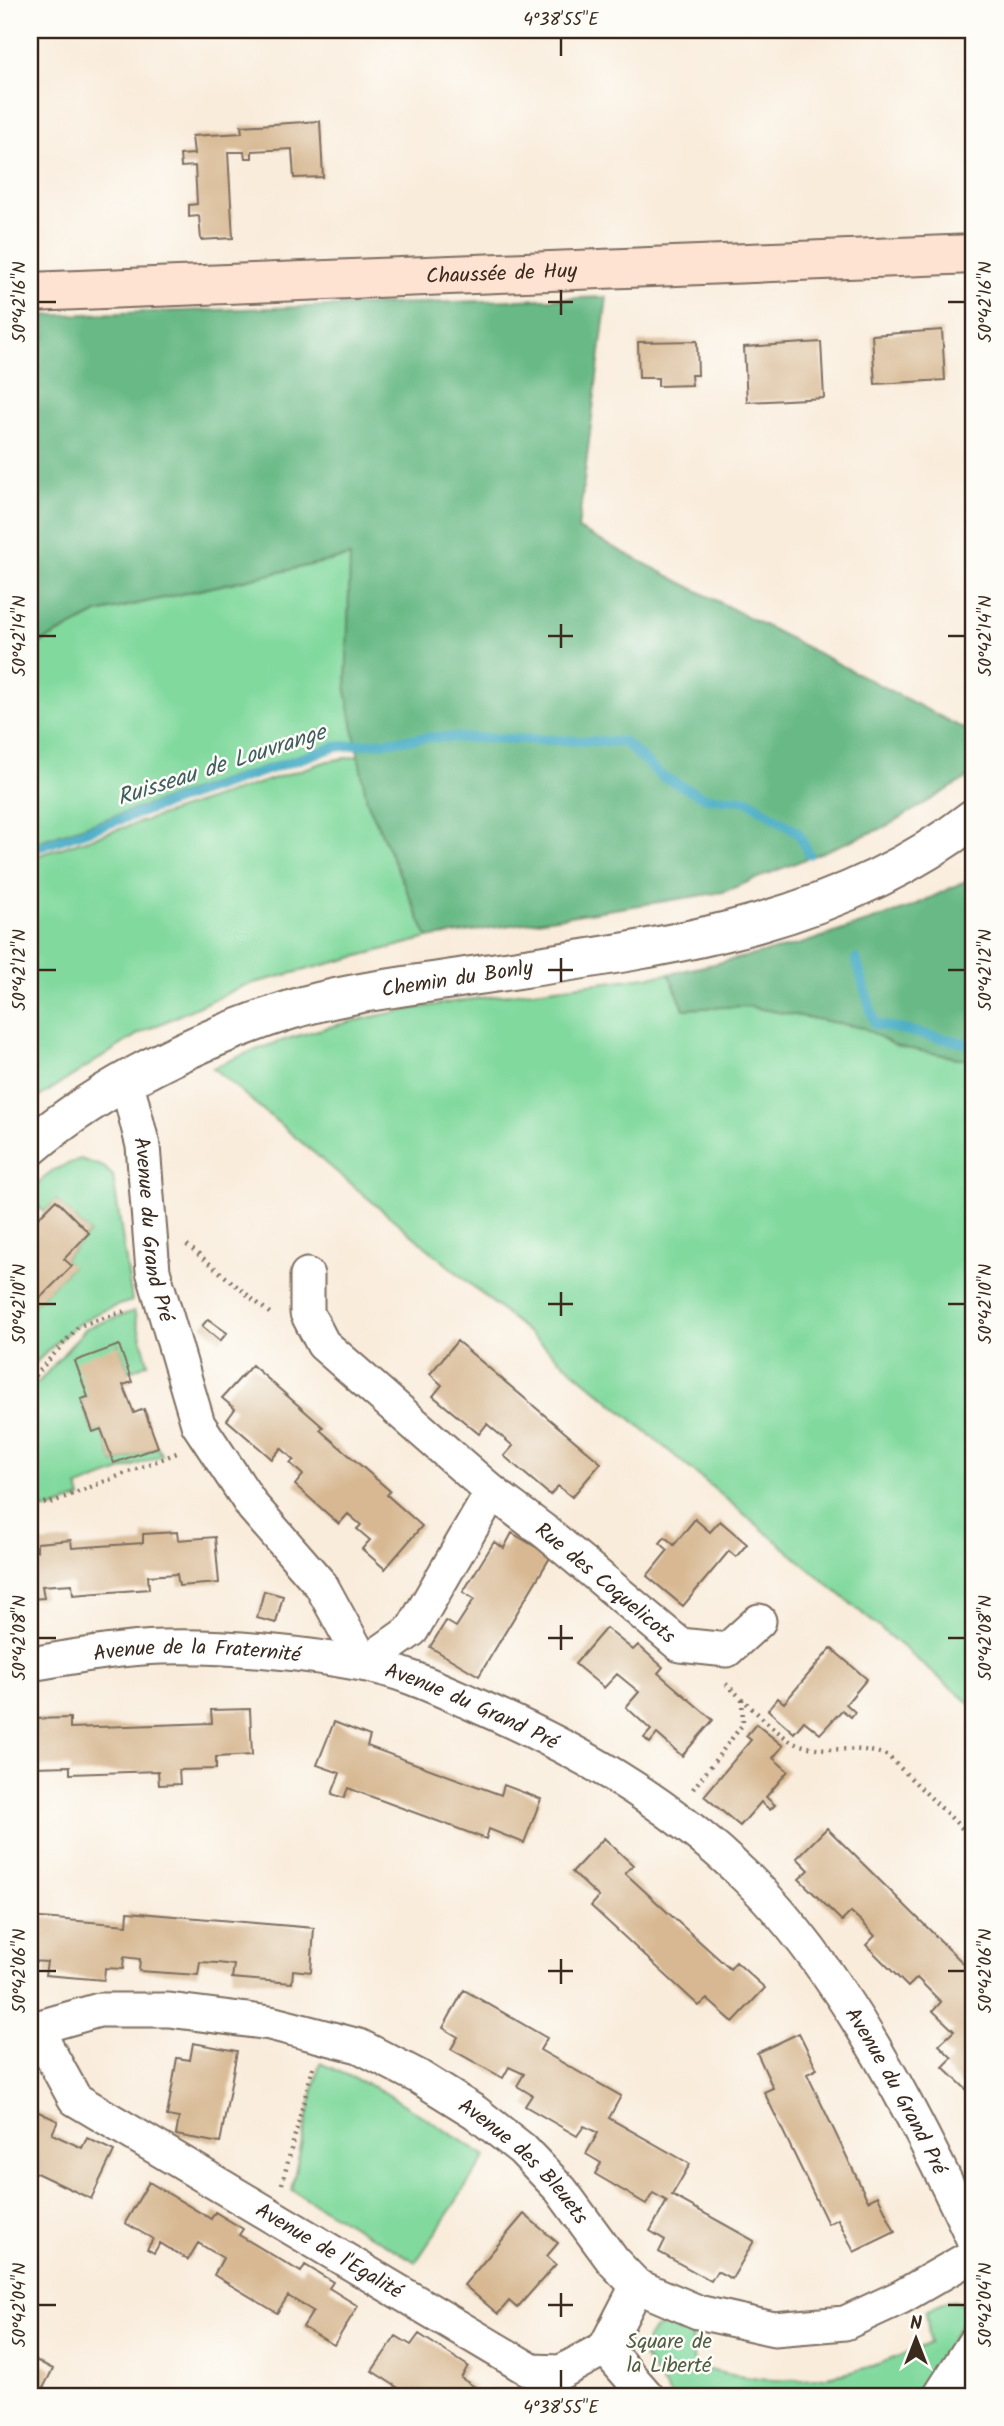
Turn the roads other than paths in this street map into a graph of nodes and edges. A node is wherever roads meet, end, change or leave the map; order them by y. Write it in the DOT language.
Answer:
graph roads {
  1 [pos="974,254"];
  2 [pos="30,292"];
  3 [pos="974,818"];
  4 [pos="127,1083"];
  5 [pos="30,1147"];
  6 [pos="307,1275"];
  7 [pos="492,1492"];
  8 [pos="759,1621"];
  9 [pos="30,1664"];
  10 [pos="365,1664"];
  11 [pos="33,2027"];
  12 [pos="974,2241"];
  13 [pos="974,2255"];
  14 [pos="637,2286"];
  15 [pos="974,2343"];
  16 [pos="605,2348"];
  17 [pos="647,2396"];
  18 [pos="940,2396"];
  1 -- 2 [label="main road, Chaussée de Huy"];
  3 -- 4 [label="street, Chemin du Bonly"];
  4 -- 5 [label="street, Chemin du Bonly"];
  4 -- 10 [label="street, Avenue du Grand Pré"];
  6 -- 7 [label="street, Rue des Coquelicots"];
  7 -- 8 [label="street, Rue des Coquelicots"];
  7 -- 10 [label="street"];
  9 -- 10 [label="street, Avenue de la Fraternité"];
  10 -- 12 [label="street, Avenue du Grand Pré"];
  11 -- 14 [label="street, Avenue des Bleuets"];
  11 -- 16 [label="street, Avenue de l'Egalité"];
  13 -- 14 [label="street, Avenue des Bleuets"];
  14 -- 16 [label="street"];
  15 -- 18 [label="street"];
  16 -- 17 [label="street"];
}
